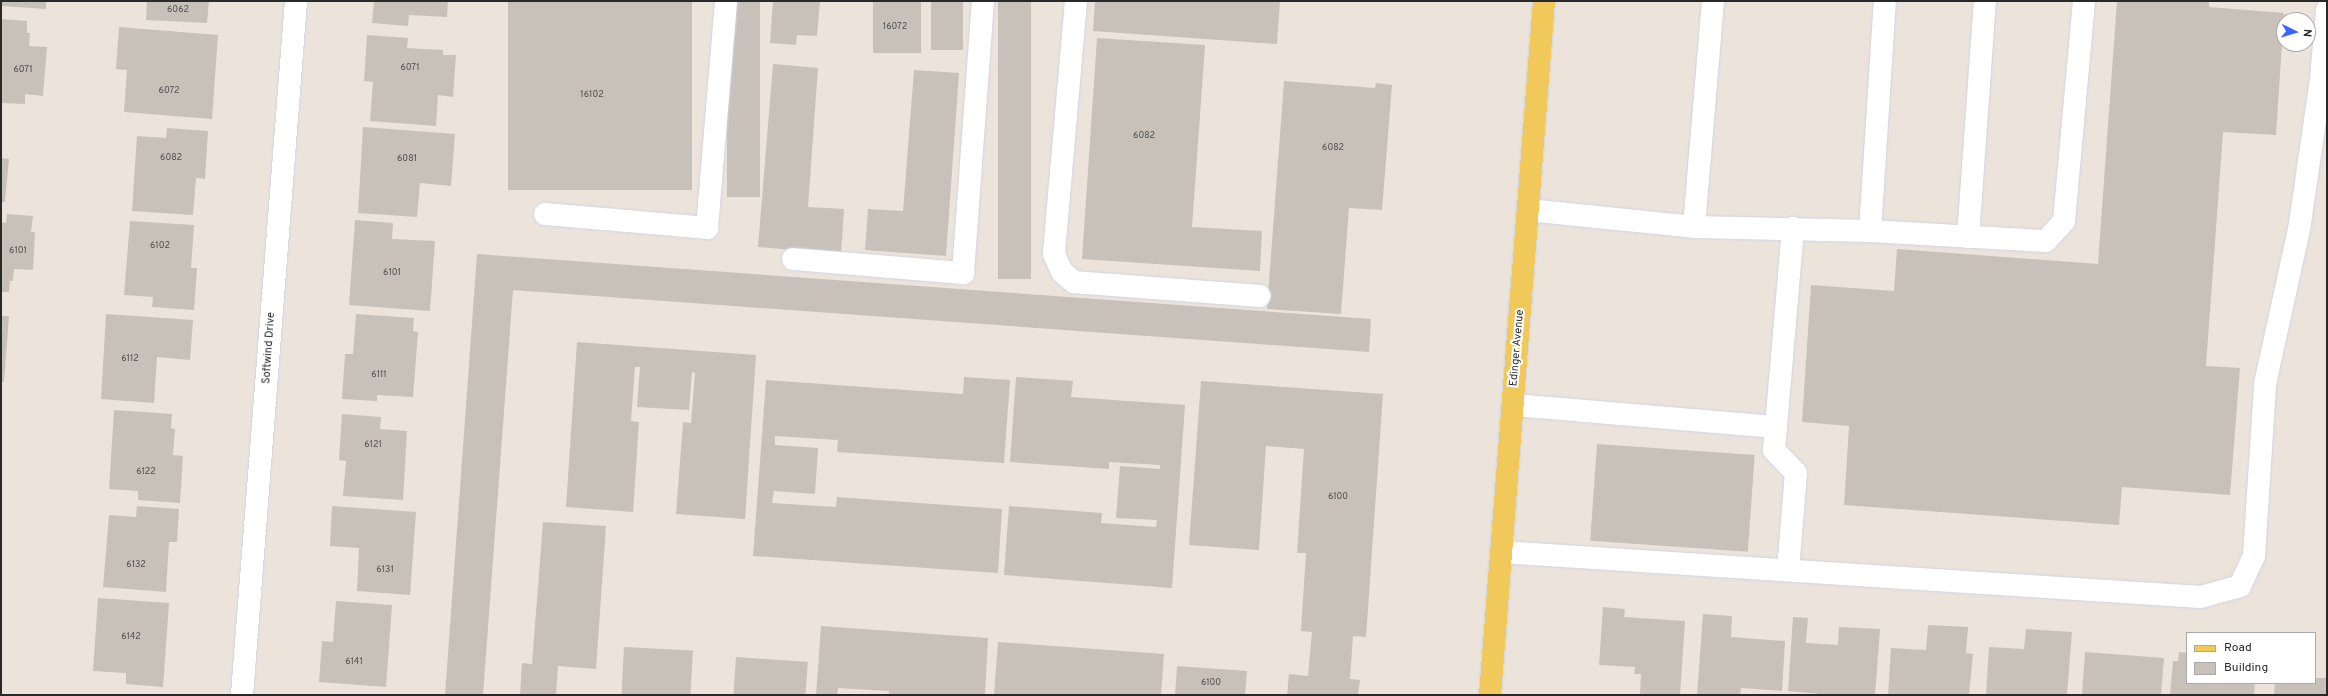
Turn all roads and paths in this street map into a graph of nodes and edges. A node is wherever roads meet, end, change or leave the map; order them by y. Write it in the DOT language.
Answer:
graph roads {
  1 [pos="296,1"];
  2 [pos="726,1"];
  3 [pos="983,1"];
  4 [pos="1076,1"];
  5 [pos="1544,1"];
  6 [pos="1713,1"];
  7 [pos="1885,1"];
  8 [pos="1985,1"];
  9 [pos="2084,1"];
  10 [pos="2327,10"];
  11 [pos="1528,210"];
  12 [pos="545,214"];
  13 [pos="1694,227"];
  14 [pos="1793,228"];
  15 [pos="1870,231"];
  16 [pos="1968,237"];
  17 [pos="793,259"];
  18 [pos="1259,296"];
  19 [pos="1513,405"];
  20 [pos="1776,427"];
  21 [pos="1501,552"];
  22 [pos="1788,570"];
  23 [pos="242,695"];
  24 [pos="1490,695"];
  1 -- 23 [label="street, Softwind Drive"];
  2 -- 12 [label="street"];
  3 -- 17 [label="street"];
  4 -- 18 [label="street"];
  5 -- 11 [label="main road, Edinger Avenue"];
  6 -- 13 [label="street"];
  7 -- 15 [label="street"];
  8 -- 16 [label="street"];
  9 -- 16 [label="street"];
  10 -- 22 [label="street"];
  11 -- 13 [label="street"];
  11 -- 19 [label="main road, Edinger Avenue"];
  13 -- 14 [label="street"];
  14 -- 15 [label="street"];
  14 -- 20 [label="street"];
  15 -- 16 [label="street"];
  19 -- 20 [label="street"];
  19 -- 21 [label="main road, Edinger Avenue"];
  20 -- 22 [label="street"];
  21 -- 22 [label="street"];
  21 -- 24 [label="main road, Edinger Avenue"];
}
